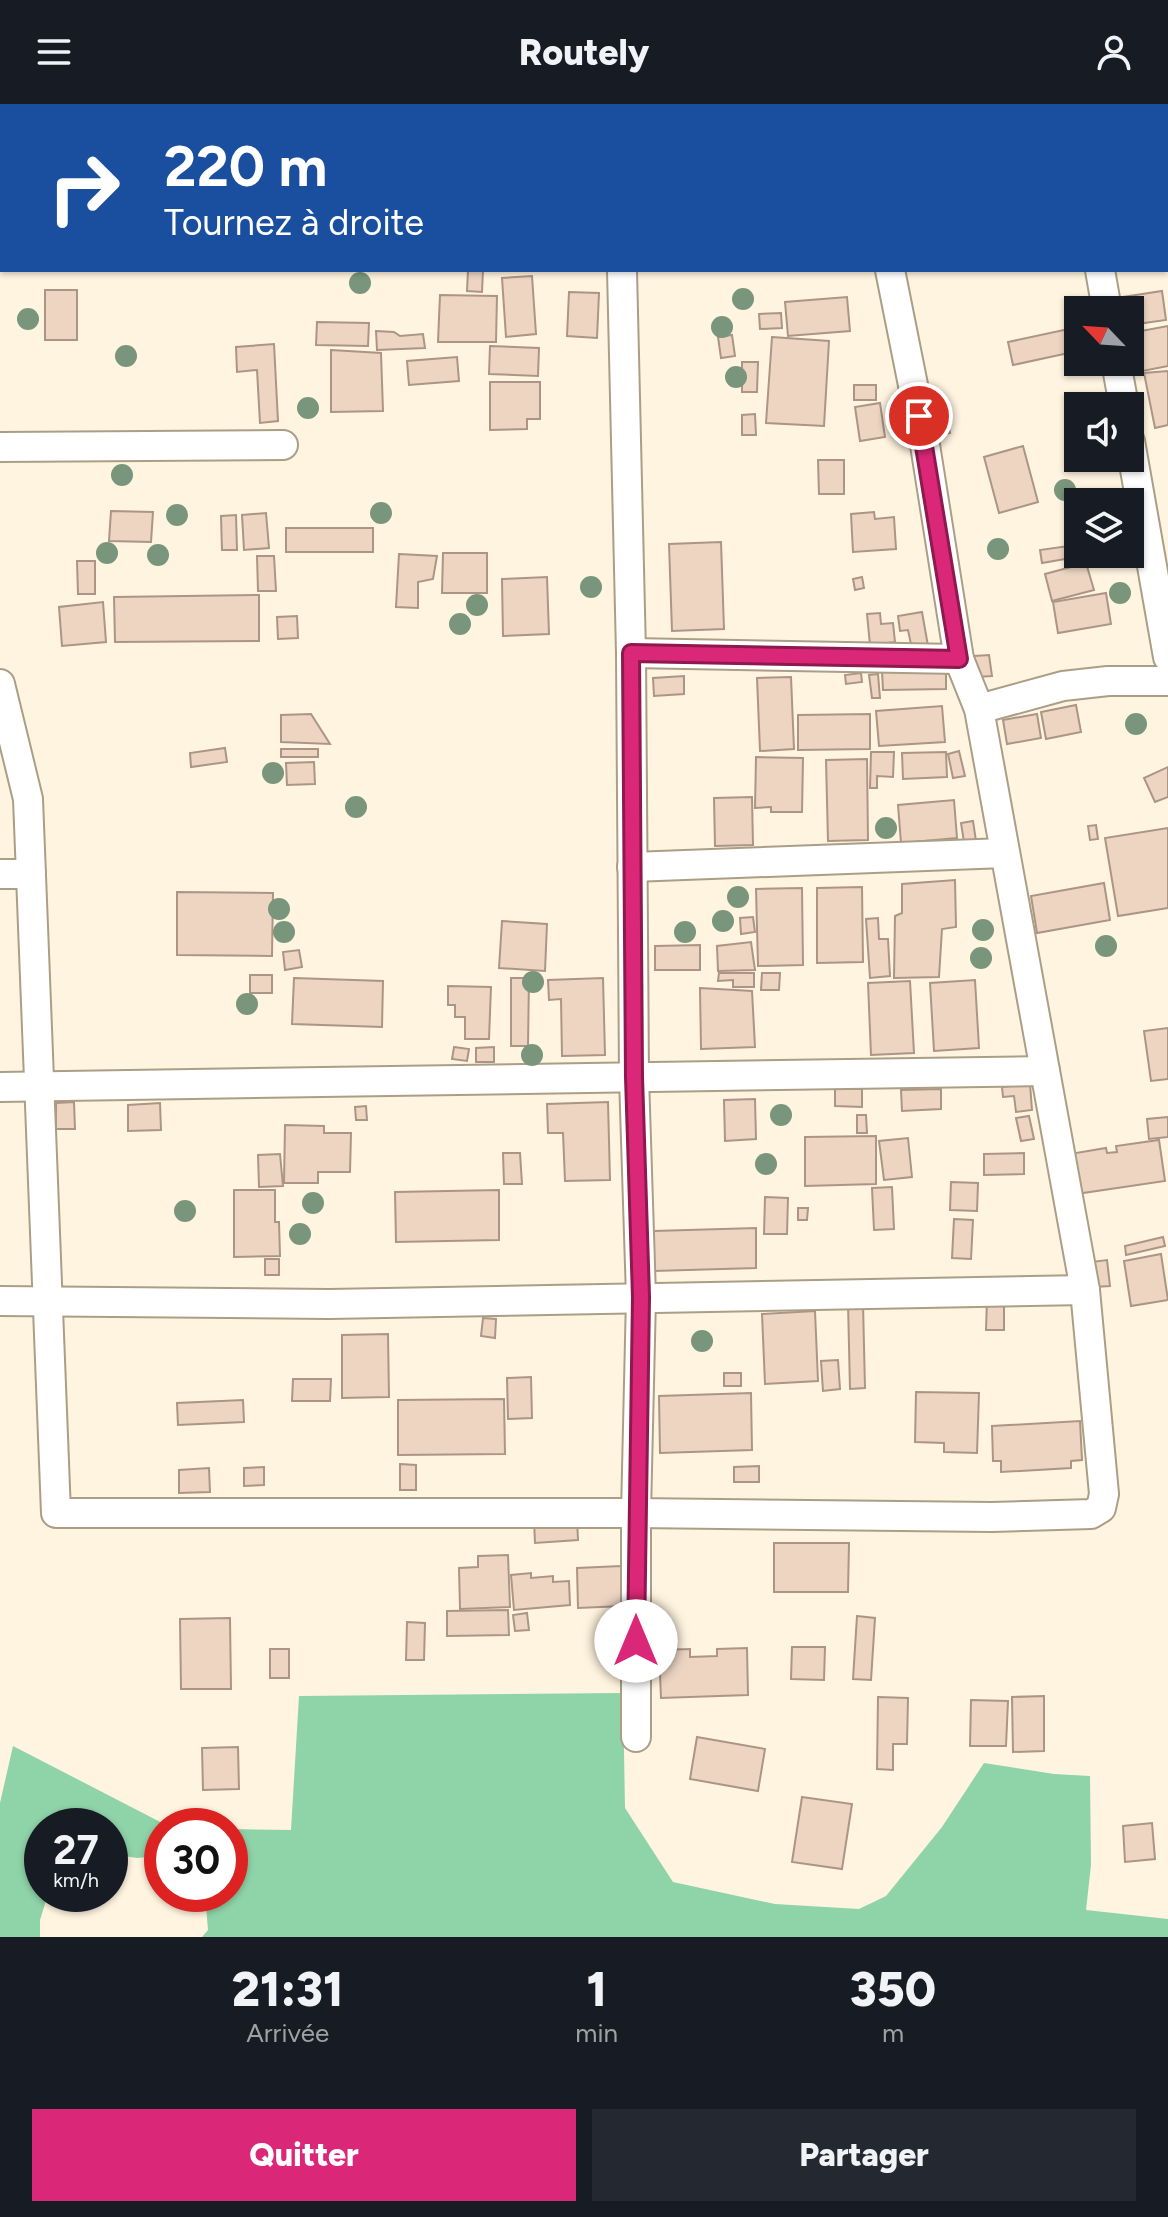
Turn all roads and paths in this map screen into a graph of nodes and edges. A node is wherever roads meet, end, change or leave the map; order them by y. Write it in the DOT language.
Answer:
graph roads {
  1 [pos="622,272"];
  2 [pos="890,272"];
  3 [pos="1100,272"];
  4 [pos="1105,296"];
  5 [pos="283,445"];
  6 [pos="0,447"];
  7 [pos="1135,472"];
  8 [pos="631,653"];
  9 [pos="1168,657"];
  10 [pos="959,659"];
  11 [pos="1168,681"];
  12 [pos="0,684"];
  13 [pos="979,709"];
  14 [pos="0,784"];
  15 [pos="28,799"];
  16 [pos="1005,853"];
  17 [pos="632,867"];
  18 [pos="0,874"];
  19 [pos="31,874"];
  20 [pos="1045,1071"];
  21 [pos="634,1077"];
  22 [pos="0,1087"];
  23 [pos="39,1087"];
  24 [pos="1085,1290"];
  25 [pos="641,1297"];
  26 [pos="49,1300"];
  27 [pos="0,1301"];
  28 [pos="636,1513"];
  29 [pos="636,1737"];
  1 -- 8 [label="street"];
  2 -- 10 [label="street"];
  3 -- 4 [label="street"];
  5 -- 6 [label="street"];
  7 -- 9 [label="street"];
  8 -- 10 [label="street"];
  8 -- 17 [label="street"];
  10 -- 13 [label="street"];
  11 -- 13 [label="street"];
  12 -- 15 [label="street"];
  13 -- 16 [label="street"];
  14 -- 15 [label="street"];
  15 -- 19 [label="street"];
  16 -- 17 [label="street"];
  16 -- 20 [label="street"];
  17 -- 21 [label="street"];
  18 -- 19 [label="street"];
  19 -- 23 [label="street"];
  20 -- 21 [label="street"];
  20 -- 24 [label="street"];
  21 -- 23 [label="street"];
  21 -- 25 [label="street"];
  22 -- 23 [label="street"];
  23 -- 26 [label="street"];
  24 -- 25 [label="street"];
  24 -- 28 [label="street"];
  25 -- 26 [label="street"];
  25 -- 28 [label="street"];
  26 -- 27 [label="street"];
  26 -- 28 [label="street"];
  28 -- 29 [label="street"];
}
